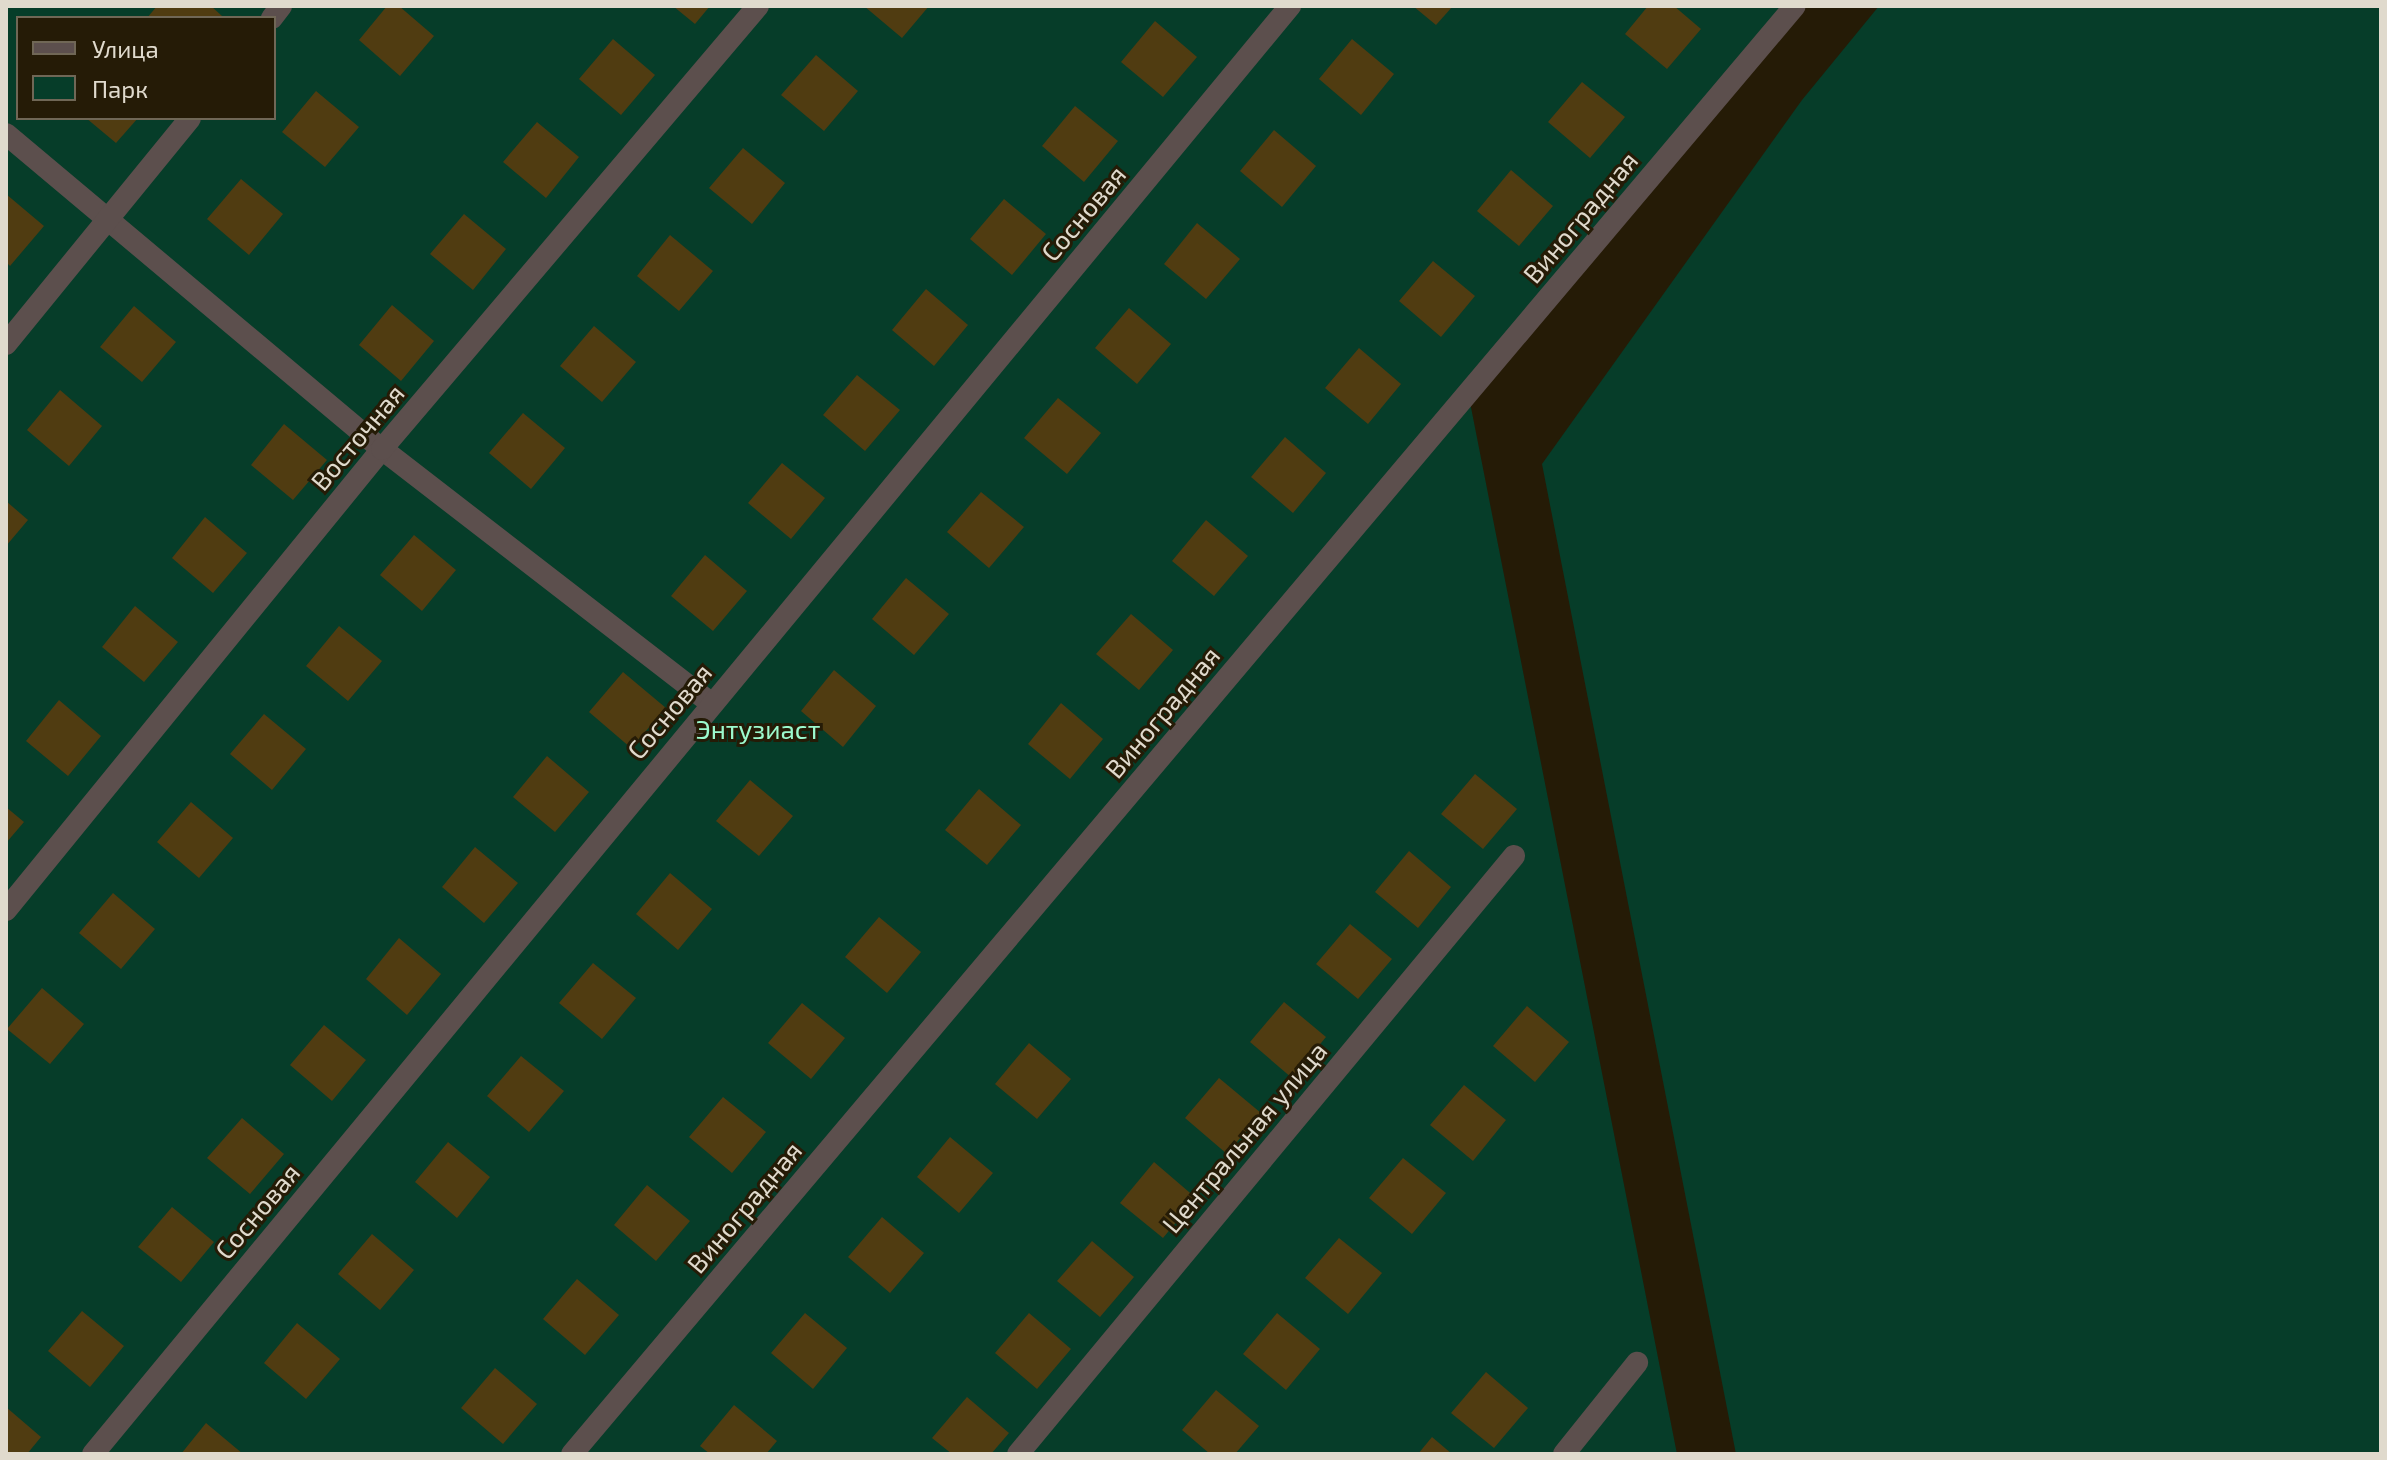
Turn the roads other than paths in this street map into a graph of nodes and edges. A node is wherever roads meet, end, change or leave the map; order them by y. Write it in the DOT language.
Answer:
graph roads {
  1 [pos="758,6"];
  2 [pos="1290,6"];
  3 [pos="1795,6"];
  4 [pos="188,120"];
  5 [pos="6,134"];
  6 [pos="106,222"];
  7 [pos="6,344"];
  8 [pos="382,449"];
  9 [pos="712,704"];
  10 [pos="1514,856"];
  11 [pos="6,910"];
  12 [pos="1637,1363"];
  13 [pos="93,1454"];
  14 [pos="572,1454"];
  15 [pos="1018,1454"];
  16 [pos="1564,1454"];
  1 -- 8 [label="street, Восточная"];
  2 -- 9 [label="street, Сосновая"];
  3 -- 14 [label="street, Виноградная"];
  4 -- 6 [label="street"];
  5 -- 6 [label="street"];
  6 -- 7 [label="street"];
  6 -- 8 [label="street"];
  8 -- 9 [label="street"];
  8 -- 11 [label="street, Восточная"];
  9 -- 13 [label="street, Сосновая"];
  10 -- 15 [label="street, Центральная улица"];
  12 -- 16 [label="street"];
}
